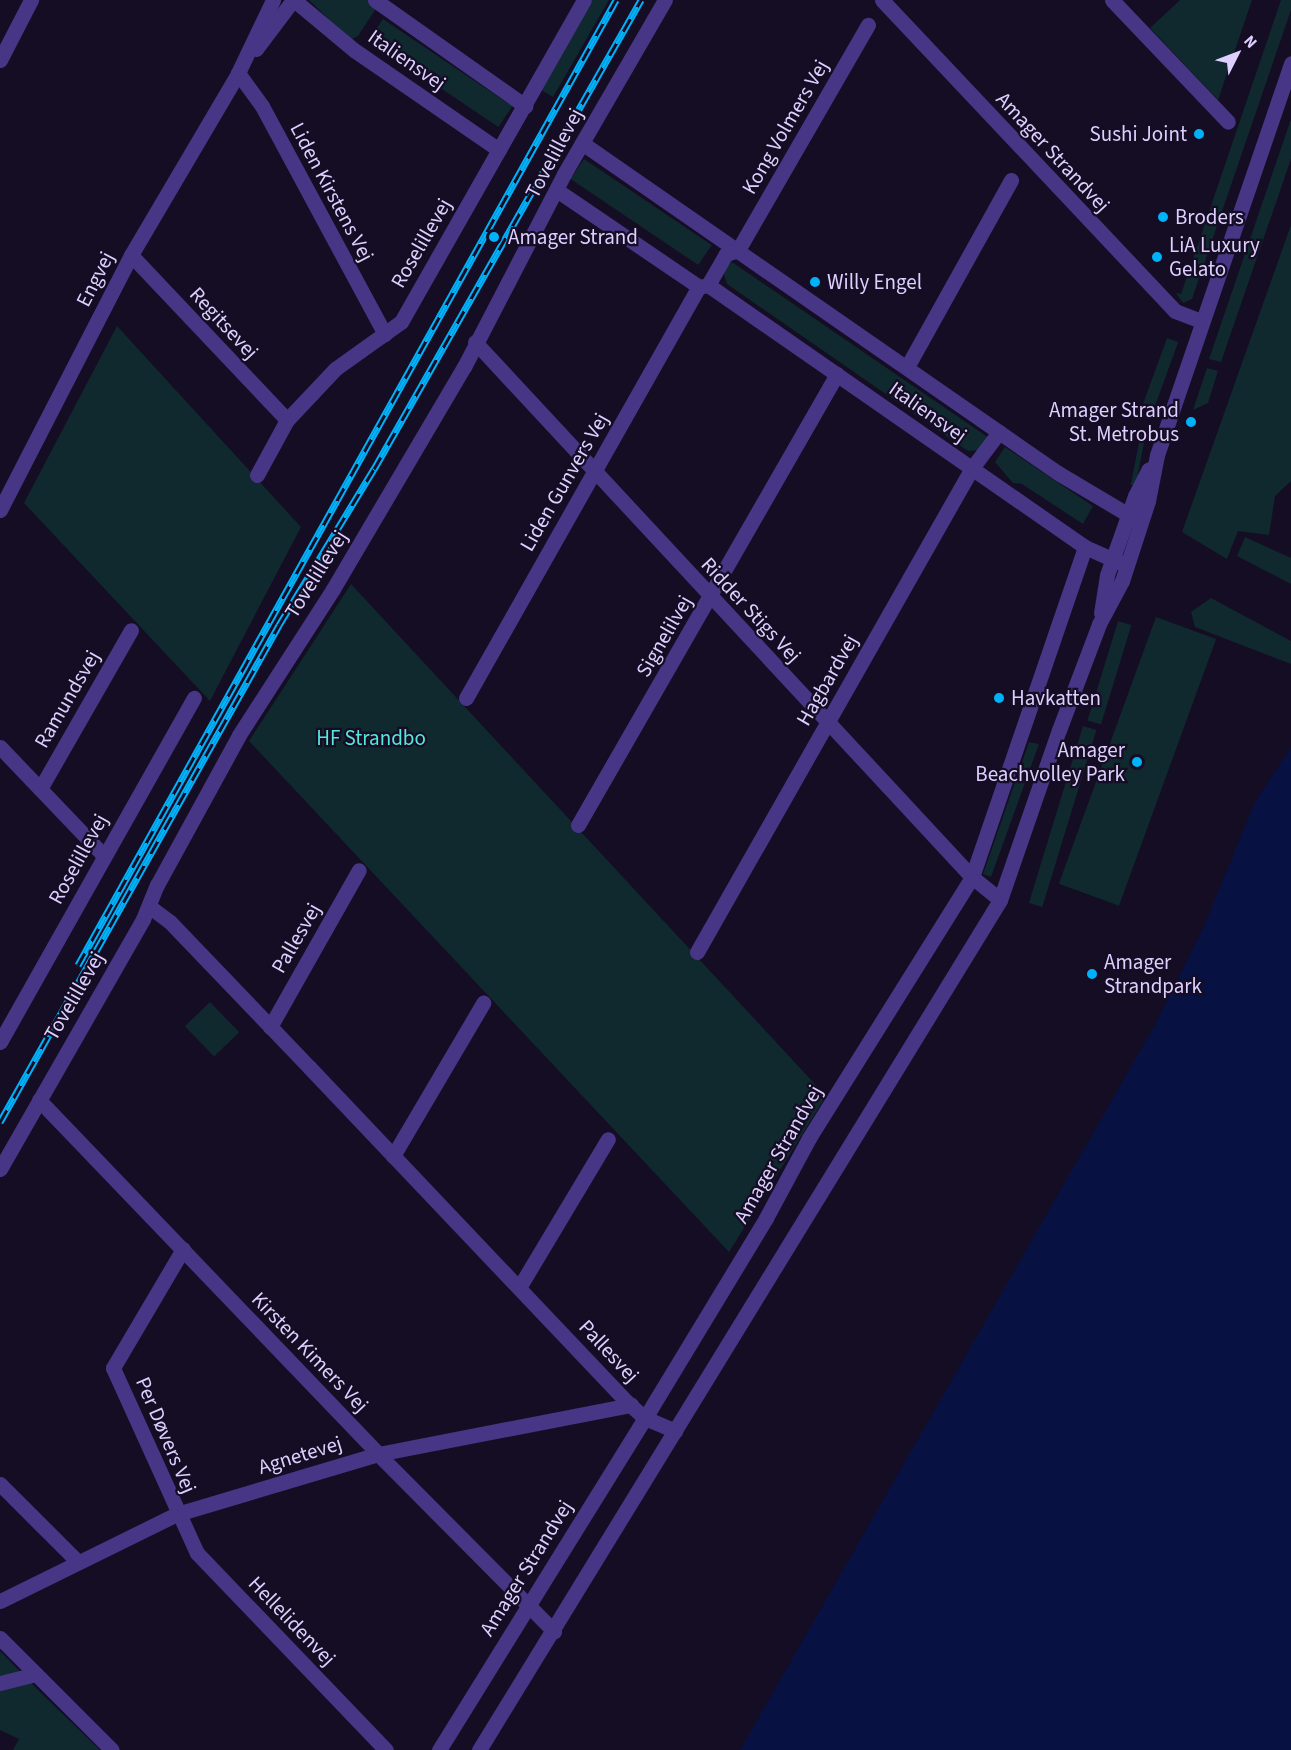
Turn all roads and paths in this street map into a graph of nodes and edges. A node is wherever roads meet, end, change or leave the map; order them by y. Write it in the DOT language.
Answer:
graph roads {
  1 [pos="32,0"];
  2 [pos="273,0"];
  3 [pos="293,0"];
  4 [pos="584,0"];
  5 [pos="664,0"];
  6 [pos="882,0"];
  7 [pos="1112,0"];
  8 [pos="380,2"];
  9 [pos="868,26"];
  10 [pos="0,60"];
  11 [pos="1291,63"];
  12 [pos="238,73"];
  13 [pos="525,106"];
  14 [pos="1228,122"];
  15 [pos="582,143"];
  16 [pos="499,150"];
  17 [pos="1011,180"];
  18 [pos="558,191"];
  19 [pos="738,250"];
  20 [pos="131,255"];
  21 [pos="704,286"];
  22 [pos="1201,321"];
  23 [pos="385,334"];
  24 [pos="475,342"];
  25 [pos="907,367"];
  26 [pos="837,374"];
  27 [pos="287,420"];
  28 [pos="999,432"];
  29 [pos="972,468"];
  30 [pos="595,471"];
  31 [pos="257,475"];
  32 [pos="0,510"];
  33 [pos="1134,520"];
  34 [pos="1085,547"];
  35 [pos="1119,563"];
  36 [pos="711,598"];
  37 [pos="131,630"];
  38 [pos="194,698"];
  39 [pos="466,698"];
  40 [pos="826,723"];
  41 [pos="0,747"];
  42 [pos="40,789"];
  43 [pos="578,825"];
  44 [pos="104,856"];
  45 [pos="359,870"];
  46 [pos="972,878"];
  47 [pos="1000,900"];
  48 [pos="150,907"];
  49 [pos="697,952"];
  50 [pos="483,1003"];
  51 [pos="270,1027"];
  52 [pos="0,1042"];
  53 [pos="39,1100"];
  54 [pos="608,1139"];
  55 [pos="393,1156"];
  56 [pos="0,1169"];
  57 [pos="183,1249"];
  58 [pos="520,1286"];
  59 [pos="631,1405"];
  60 [pos="645,1418"];
  61 [pos="675,1431"];
  62 [pos="378,1454"];
  63 [pos="0,1484"];
  64 [pos="177,1514"];
  65 [pos="78,1562"];
  66 [pos="0,1600"];
  67 [pos="526,1606"];
  68 [pos="554,1631"];
  69 [pos="0,1638"];
  70 [pos="36,1674"];
  71 [pos="0,1683"];
  72 [pos="112,1750"];
  73 [pos="386,1750"];
  74 [pos="439,1750"];
  75 [pos="479,1750"];
  1 -- 10 [label="street"];
  2 -- 12 [label="street, Engvej"];
  3 -- 12 [label="street, Engvej"];
  3 -- 16 [label="street, Italiensvej"];
  4 -- 13 [label="street, Roselillevej"];
  5 -- 15 [label="street, Tovelillevej"];
  6 -- 22 [label="street, Amager Strandvej"];
  7 -- 14 [label="street"];
  8 -- 13 [label="street, Italiensvej"];
  9 -- 19 [label="street, Kong Volmers Vej"];
  11 -- 22 [label="street"];
  12 -- 20 [label="street, Engvej"];
  12 -- 23 [label="street, Liden Kirstens Vej"];
  13 -- 16 [label="street, Roselillevej"];
  15 -- 18 [label="street, Tovelillevej"];
  15 -- 19 [label="street, Italiensvej"];
  16 -- 23 [label="street, Roselillevej"];
  17 -- 25 [label="street"];
  18 -- 21 [label="street, Italiensvej"];
  18 -- 24 [label="street, Tovelillevej"];
  19 -- 21 [label="street"];
  19 -- 25 [label="street, Italiensvej"];
  20 -- 27 [label="street, Regitsevej"];
  20 -- 32 [label="street, Engvej"];
  21 -- 26 [label="street, Italiensvej"];
  21 -- 30 [label="street, Liden Gunvers Vej"];
  22 -- 33 [label="street"];
  23 -- 27 [label="street, Roselillevej"];
  24 -- 30 [label="street, Ridder Stigs Vej"];
  24 -- 48 [label="street, Tovelillevej"];
  25 -- 28 [label="street, Italiensvej"];
  26 -- 29 [label="street, Italiensvej"];
  26 -- 36 [label="street, Signelilvej"];
  27 -- 31 [label="street, Roselillevej"];
  28 -- 29 [label="street, Hagbardvej"];
  28 -- 33 [label="street, Italiensvej"];
  29 -- 34 [label="street, Italiensvej"];
  29 -- 40 [label="street, Hagbardvej"];
  30 -- 36 [label="street, Ridder Stigs Vej"];
  30 -- 39 [label="street, Liden Gunvers Vej"];
  33 -- 35 [label="street"];
  34 -- 35 [label="street, Italiensvej"];
  34 -- 46 [label="street, Amager Strandvej"];
  35 -- 47 [label="street"];
  36 -- 40 [label="street, Ridder Stigs Vej"];
  36 -- 43 [label="street, Signelilvej"];
  37 -- 42 [label="street, Ramundsvej"];
  38 -- 44 [label="street, Roselillevej"];
  40 -- 46 [label="street, Ridder Stigs Vej"];
  40 -- 49 [label="street, Hagbardvej"];
  41 -- 42 [label="street, Ramundsvej"];
  42 -- 44 [label="street, Ramundsvej"];
  44 -- 52 [label="street, Roselillevej"];
  45 -- 51 [label="street, Pallesvej"];
  46 -- 47 [label="street, Ridder Stigs Vej"];
  46 -- 60 [label="street, Amager Strandvej"];
  47 -- 61 [label="street"];
  48 -- 51 [label="street, Pallesvej"];
  48 -- 53 [label="street, Tovelillevej"];
  50 -- 55 [label="street"];
  51 -- 55 [label="street, Pallesvej"];
  53 -- 56 [label="street, Tovelillevej"];
  53 -- 57 [label="street, Kirsten Kimers Vej"];
  54 -- 58 [label="street"];
  55 -- 58 [label="street, Pallesvej"];
  57 -- 62 [label="street, Kirsten Kimers Vej"];
  57 -- 64 [label="street, Per Døvers Vej"];
  58 -- 59 [label="street, Pallesvej"];
  59 -- 60 [label="street, Pallesvej"];
  59 -- 62 [label="street, Agnetevej"];
  60 -- 61 [label="street, Pallesvej"];
  60 -- 67 [label="street, Amager Strandvej"];
  61 -- 68 [label="street"];
  62 -- 64 [label="street, Agnetevej"];
  62 -- 67 [label="street, Kirsten Kimers Vej"];
  63 -- 65 [label="street"];
  64 -- 65 [label="street, Agnetevej"];
  64 -- 73 [label="street, Hellelidenvej"];
  65 -- 66 [label="street, Agnetevej"];
  67 -- 68 [label="street, Kirsten Kimers Vej"];
  67 -- 74 [label="street, Amager Strandvej"];
  68 -- 75 [label="street"];
  69 -- 70 [label="street"];
  70 -- 71 [label="street"];
  70 -- 72 [label="street"];
}
